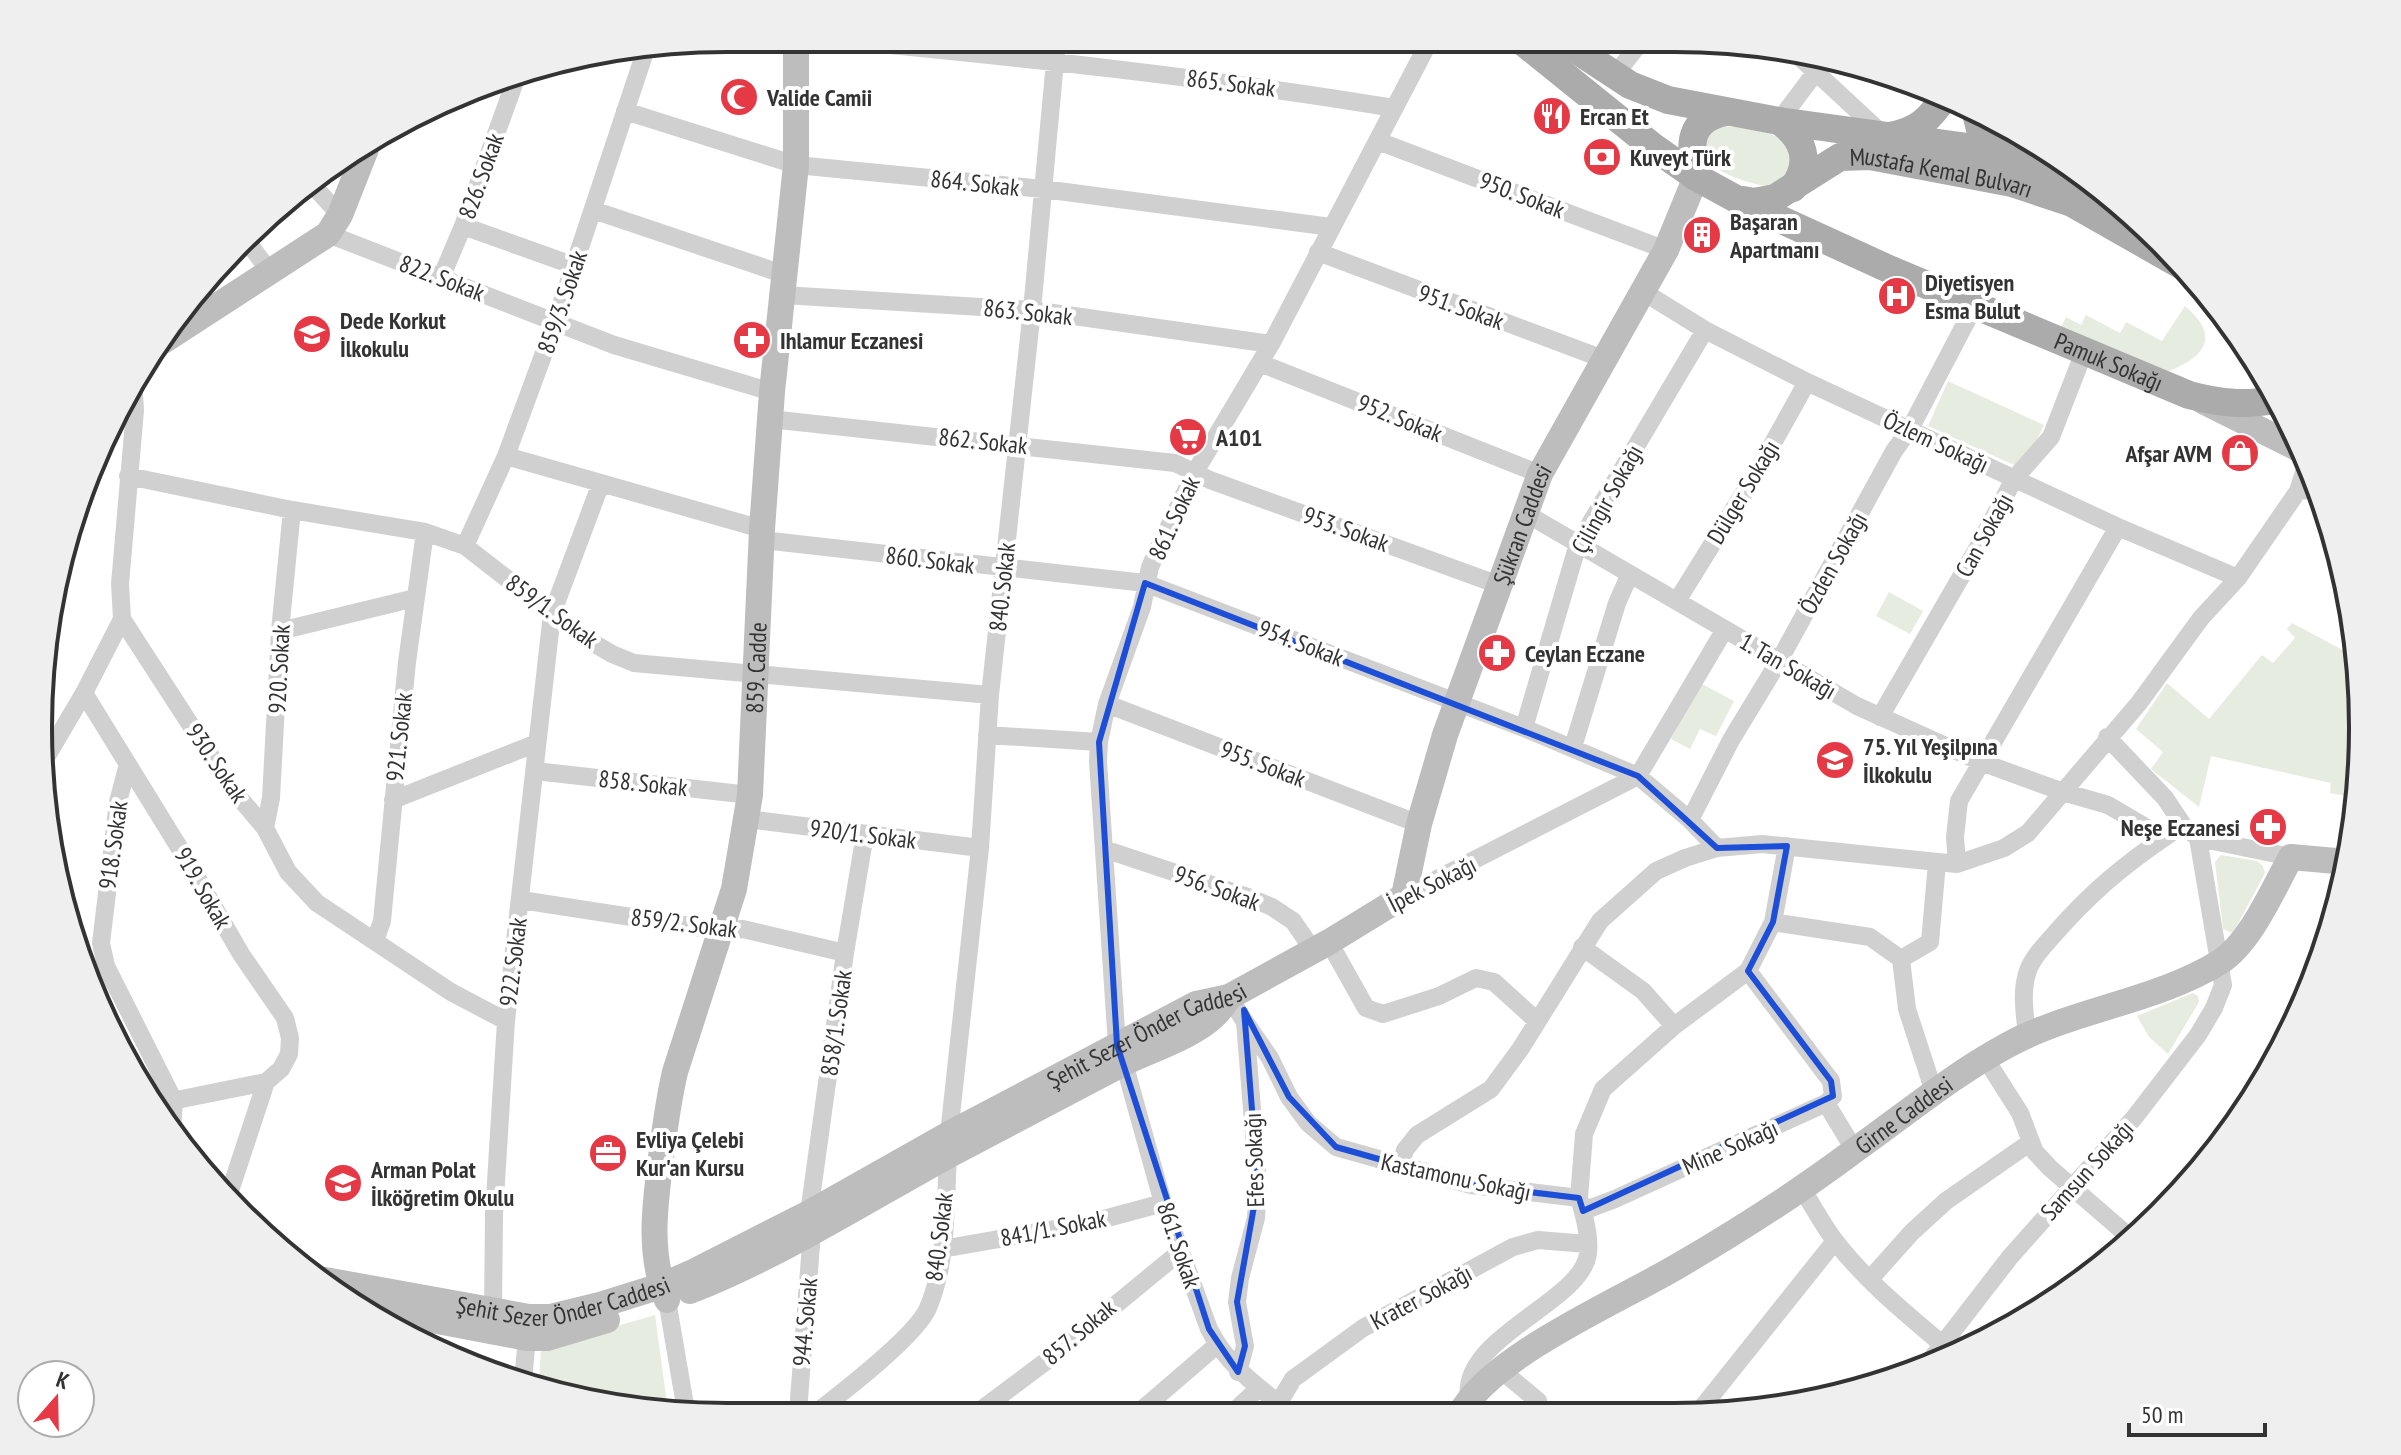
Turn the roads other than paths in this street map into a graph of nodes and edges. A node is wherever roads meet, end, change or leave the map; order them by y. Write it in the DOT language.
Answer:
graph roads {
  1 [pos="796,52"];
  2 [pos="969,52"];
  3 [pos="1056,52"];
  4 [pos="1424,52"];
  5 [pos="1535,52"];
  6 [pos="1579,52"];
  7 [pos="1633,52"];
  8 [pos="643,58"];
  9 [pos="1056,60"];
  10 [pos="1817,68"];
  11 [pos="1820,69"];
  12 [pos="1614,76"];
  13 [pos="513,87"];
  14 [pos="1651,94"];
  15 [pos="1936,105"];
  16 [pos="1394,108"];
  17 [pos="1943,108"];
  18 [pos="625,111"];
  19 [pos="1725,112"];
  20 [pos="1616,120"];
  21 [pos="1779,121"];
  22 [pos="1979,126"];
  23 [pos="1881,137"];
  24 [pos="1378,141"];
  25 [pos="1943,144"];
  26 [pos="2004,158"];
  27 [pos="361,160"];
  28 [pos="796,165"];
  29 [pos="1958,171"];
  30 [pos="1696,177"];
  31 [pos="2065,177"];
  32 [pos="1792,188"];
  33 [pos="1043,189"];
  34 [pos="315,193"];
  35 [pos="1738,200"];
  36 [pos="593,210"];
  37 [pos="334,225"];
  38 [pos="463,226"];
  39 [pos="1331,227"];
  40 [pos="2146,245"];
  41 [pos="252,248"];
  42 [pos="1666,250"];
  43 [pos="1318,252"];
  44 [pos="575,266"];
  45 [pos="270,272"];
  46 [pos="441,278"];
  47 [pos="785,285"];
  48 [pos="1642,291"];
  49 [pos="1975,305"];
  50 [pos="1032,310"];
  51 [pos="555,323"];
  52 [pos="187,324"];
  53 [pos="1705,330"];
  54 [pos="1271,344"];
  55 [pos="2084,352"];
  56 [pos="1606,360"];
  57 [pos="1260,363"];
  58 [pos="1807,382"];
  59 [pos="772,392"];
  60 [pos="2189,395"];
  61 [pos="2265,402"];
  62 [pos="135,404"];
  63 [pos="770,419"];
  64 [pos="1910,429"];
  65 [pos="2285,442"];
  66 [pos="1017,444"];
  67 [pos="506,456"];
  68 [pos="1195,472"];
  69 [pos="1540,474"];
  70 [pos="128,476"];
  71 [pos="2014,479"];
  72 [pos="2302,479"];
  73 [pos="601,483"];
  74 [pos="2306,490"];
  75 [pos="2298,491"];
  76 [pos="292,510"];
  77 [pos="1525,513"];
  78 [pos="2118,527"];
  79 [pos="425,532"];
  80 [pos="762,535"];
  81 [pos="1578,544"];
  82 [pos="465,546"];
  83 [pos="1005,568"];
  84 [pos="1630,574"];
  85 [pos="2238,578"];
  86 [pos="1145,583"];
  87 [pos="1499,585"];
  88 [pos="415,598"];
  89 [pos="1677,601"];
  90 [pos="552,614"];
  91 [pos="122,619"];
  92 [pos="1725,629"];
  93 [pos="280,631"];
  94 [pos="1779,661"];
  95 [pos="756,674"];
  96 [pos="84,693"];
  97 [pos="990,695"];
  98 [pos="1457,702"];
  99 [pos="1107,704"];
  100 [pos="1880,717"];
  101 [pos="1524,728"];
  102 [pos="987,735"];
  103 [pos="2107,737"];
  104 [pos="1099,742"];
  105 [pos="537,743"];
  106 [pos="52,747"];
  107 [pos="1573,747"];
  108 [pos="1981,762"];
  109 [pos="128,764"];
  110 [pos="535,771"];
  111 [pos="1638,776"];
  112 [pos="2063,792"];
  113 [pos="393,800"];
  114 [pos="748,807"];
  115 [pos="1690,820"];
  116 [pos="1419,824"];
  117 [pos="2183,825"];
  118 [pos="265,828"];
  119 [pos="865,834"];
  120 [pos="2164,838"];
  121 [pos="2198,838"];
  122 [pos="1787,846"];
  123 [pos="980,848"];
  124 [pos="1717,848"];
  125 [pos="1104,849"];
  126 [pos="2291,857"];
  127 [pos="2336,861"];
  128 [pos="1937,863"];
  129 [pos="1957,864"];
  130 [pos="1404,896"];
  131 [pos="521,900"];
  132 [pos="1773,922"];
  133 [pos="722,931"];
  134 [pos="375,941"];
  135 [pos="1321,946"];
  136 [pos="1582,947"];
  137 [pos="845,953"];
  138 [pos="1901,959"];
  139 [pos="2221,961"];
  140 [pos="1748,971"];
  141 [pos="1229,997"];
  142 [pos="506,1021"];
  143 [pos="1537,1021"];
  144 [pos="1245,1022"];
  145 [pos="1674,1026"];
  146 [pos="2027,1035"];
  147 [pos="1120,1054"];
  148 [pos="1985,1058"];
  149 [pos="266,1082"];
  150 [pos="1934,1092"];
  151 [pos="174,1101"];
  152 [pos="166,1103"];
  153 [pos="1826,1103"];
  154 [pos="173,1113"];
  155 [pos="2031,1142"];
  156 [pos="948,1145"];
  157 [pos="1855,1151"];
  158 [pos="1400,1165"];
  159 [pos="232,1186"];
  160 [pos="2071,1187"];
  161 [pos="1802,1189"];
  162 [pos="1163,1203"];
  163 [pos="1581,1205"];
  164 [pos="811,1222"];
  165 [pos="2123,1231"];
  166 [pos="1835,1241"];
  167 [pos="1587,1244"];
  168 [pos="942,1249"];
  169 [pos="1181,1251"];
  170 [pos="1870,1279"];
  171 [pos="349,1287"];
  172 [pos="664,1293"];
  173 [pos="384,1309"];
  174 [pos="492,1322"];
  175 [pos="527,1338"];
  176 [pos="1942,1344"];
  177 [pos="1217,1345"];
  178 [pos="1938,1349"];
  179 [pos="1501,1370"];
  180 [pos="524,1371"];
  181 [pos="1238,1372"];
  182 [pos="1259,1388"];
  183 [pos="684,1402"];
  184 [pos="1706,1402"];
  185 [pos="799,1403"];
  186 [pos="829,1403"];
  187 [pos="990,1403"];
  188 [pos="1150,1403"];
  189 [pos="1243,1403"];
  190 [pos="1271,1403"];
  191 [pos="1278,1403"];
  192 [pos="1464,1403"];
  193 [pos="1467,1403"];
  194 [pos="1537,1403"];
  1 -- 28 [label="street, 859. Cadde"];
  2 -- 9 [label="street, 865. Sokak"];
  3 -- 9 [label="street, 840. Sokak"];
  4 -- 16 [label="street, 861. Sokak"];
  5 -- 20 [label="main road, Pamuk Sokağı"];
  6 -- 12 [label="main road, Mustafa Kemal Bulvarı"];
  7 -- 12 [label="street"];
  8 -- 18 [label="street, 859/3. Sokak"];
  9 -- 16 [label="street, 865. Sokak"];
  9 -- 33 [label="street, 840. Sokak"];
  10 -- 21 [label="street"];
  11 -- 23 [label="street"];
  12 -- 14 [label="main road, Mustafa Kemal Bulvarı"];
  13 -- 38 [label="street, 826. Sokak"];
  14 -- 19 [label="main road, Mustafa Kemal Bulvarı"];
  14 -- 20 [label="main road"];
  15 -- 23 [label="main road"];
  16 -- 24 [label="street, 861. Sokak"];
  17 -- 25 [label="main road"];
  18 -- 28 [label="street, 864. Sokak"];
  18 -- 36 [label="street, 859/3. Sokak"];
  19 -- 21 [label="main road, Mustafa Kemal Bulvarı"];
  19 -- 30 [label="main road"];
  20 -- 30 [label="main road, Pamuk Sokağı"];
  21 -- 23 [label="main road, Mustafa Kemal Bulvarı"];
  21 -- 32 [label="main road"];
  22 -- 26 [label="main road"];
  23 -- 25 [label="main road, Mustafa Kemal Bulvarı"];
  24 -- 39 [label="street, 861. Sokak"];
  24 -- 42 [label="street, 950. Sokak"];
  25 -- 26 [label="main road, Mustafa Kemal Bulvarı"];
  25 -- 29 [label="main road"];
  26 -- 31 [label="main road, Mustafa Kemal Bulvarı"];
  27 -- 37 [label="street"];
  28 -- 33 [label="street, 864. Sokak"];
  28 -- 47 [label="street, 859. Cadde"];
  29 -- 32 [label="main road, Mustafa Kemal Bulvarı"];
  29 -- 40 [label="main road, Mustafa Kemal Bulvarı"];
  30 -- 35 [label="main road, Pamuk Sokağı"];
  30 -- 42 [label="street, Şükran Caddesi"];
  32 -- 35 [label="main road, Mustafa Kemal Bulvarı"];
  33 -- 39 [label="street, 864. Sokak"];
  33 -- 50 [label="street, 840. Sokak"];
  34 -- 37 [label="street, 822. Sokak"];
  35 -- 49 [label="main road, Pamuk Sokağı"];
  36 -- 44 [label="street, 859/3. Sokak"];
  36 -- 47 [label="street, 863. Sokak"];
  37 -- 45 [label="street"];
  37 -- 46 [label="street, 822. Sokak"];
  38 -- 44 [label="street"];
  38 -- 46 [label="street, 826. Sokak"];
  39 -- 43 [label="street, 861. Sokak"];
  41 -- 45 [label="street"];
  42 -- 48 [label="street, Şükran Caddesi"];
  43 -- 54 [label="street, 861. Sokak"];
  43 -- 56 [label="street, 951. Sokak"];
  44 -- 51 [label="street, 859/3. Sokak"];
  45 -- 52 [label="street"];
  46 -- 51 [label="street, 822. Sokak"];
  47 -- 50 [label="street, 863. Sokak"];
  47 -- 59 [label="street, 859. Cadde"];
  48 -- 53 [label="street, Özlem Sokağı"];
  48 -- 56 [label="street, Şükran Caddesi"];
  49 -- 55 [label="main road, Pamuk Sokağı"];
  49 -- 64 [label="street, Özden Sokağı"];
  50 -- 54 [label="street, 863. Sokak"];
  50 -- 66 [label="street, 840. Sokak"];
  51 -- 59 [label="street"];
  51 -- 67 [label="street, 859/3. Sokak"];
  53 -- 58 [label="street, Özlem Sokağı"];
  53 -- 81 [label="street, Çilingir Sokağı"];
  54 -- 57 [label="street, 861. Sokak"];
  55 -- 60 [label="main road, Pamuk Sokağı"];
  55 -- 71 [label="street, Can Sokağı"];
  56 -- 69 [label="street, Şükran Caddesi"];
  57 -- 68 [label="street, 861. Sokak"];
  57 -- 69 [label="street, 952. Sokak"];
  58 -- 64 [label="street, Özlem Sokağı"];
  58 -- 89 [label="street, Dülger Sokağı"];
  59 -- 63 [label="street, 859. Cadde"];
  60 -- 61 [label="main road"];
  60 -- 65 [label="street, Pamuk Sokağı"];
  62 -- 70 [label="street"];
  63 -- 66 [label="street, 862. Sokak"];
  63 -- 80 [label="street, 859. Cadde"];
  64 -- 71 [label="street, Özlem Sokağı"];
  64 -- 94 [label="street, Özden Sokağı"];
  66 -- 68 [label="street, 862. Sokak"];
  66 -- 83 [label="street, 840. Sokak"];
  67 -- 73 [label="street, 860. Sokak"];
  67 -- 82 [label="street, 859/3. Sokak"];
  68 -- 86 [label="street, 861. Sokak"];
  68 -- 87 [label="street, 953. Sokak"];
  69 -- 77 [label="street, Şükran Caddesi"];
  70 -- 76 [label="street, 859/1. Sokak"];
  70 -- 91 [label="street"];
  71 -- 78 [label="street, Özlem Sokağı"];
  71 -- 100 [label="street, Can Sokağı"];
  72 -- 75 [label="street"];
  73 -- 80 [label="street, 860. Sokak"];
  73 -- 90 [label="street, 922. Sokak"];
  74 -- 75 [label="street"];
  75 -- 85 [label="street"];
  76 -- 79 [label="street, 859/1. Sokak"];
  76 -- 93 [label="street, 920. Sokak"];
  77 -- 81 [label="street, 1. Tan Sokağı"];
  77 -- 87 [label="street, Şükran Caddesi"];
  78 -- 85 [label="street, Özlem Sokağı"];
  78 -- 108 [label="street"];
  79 -- 82 [label="street, 859/1. Sokak"];
  79 -- 88 [label="street, 921. Sokak"];
  80 -- 83 [label="street, 860. Sokak"];
  80 -- 95 [label="street, 859. Cadde"];
  81 -- 84 [label="street, 1. Tan Sokağı"];
  81 -- 101 [label="street, Çilingir Sokağı"];
  82 -- 90 [label="street, 859/1. Sokak"];
  83 -- 86 [label="street, 860. Sokak"];
  83 -- 97 [label="street, 840. Sokak"];
  84 -- 89 [label="street, 1. Tan Sokağı"];
  84 -- 107 [label="street"];
  85 -- 103 [label="street"];
  86 -- 98 [label="street, 954. Sokak"];
  86 -- 99 [label="street, 861. Sokak"];
  87 -- 98 [label="street, Şükran Caddesi"];
  88 -- 93 [label="street"];
  88 -- 113 [label="street, 921. Sokak"];
  89 -- 92 [label="street, 1. Tan Sokağı"];
  90 -- 95 [label="street, 859/1. Sokak"];
  90 -- 105 [label="street, 922. Sokak"];
  91 -- 96 [label="street"];
  91 -- 118 [label="street, 930. Sokak"];
  92 -- 94 [label="street, 1. Tan Sokağı"];
  92 -- 111 [label="street"];
  93 -- 118 [label="street, 920. Sokak"];
  94 -- 100 [label="street, 1. Tan Sokağı"];
  94 -- 115 [label="street, Özden Sokağı"];
  95 -- 97 [label="street, 859/1. Sokak"];
  95 -- 114 [label="street, 859. Cadde"];
  96 -- 106 [label="street"];
  96 -- 109 [label="street, 919. Sokak"];
  97 -- 102 [label="street, 840. Sokak"];
  98 -- 101 [label="street, 954. Sokak"];
  98 -- 116 [label="street, Şükran Caddesi"];
  99 -- 104 [label="street, 861. Sokak"];
  99 -- 116 [label="street, 955. Sokak"];
  100 -- 108 [label="street, 1. Tan Sokağı"];
  101 -- 107 [label="street, 954. Sokak"];
  102 -- 104 [label="street"];
  102 -- 123 [label="street, 840. Sokak"];
  103 -- 112 [label="street"];
  103 -- 117 [label="street"];
  104 -- 125 [label="street, 861. Sokak"];
  105 -- 110 [label="street, 922. Sokak"];
  105 -- 113 [label="street"];
  107 -- 111 [label="street, 954. Sokak"];
  108 -- 112 [label="street, 1. Tan Sokağı"];
  108 -- 129 [label="street"];
  109 -- 149 [label="street, 919. Sokak"];
  109 -- 151 [label="street, 918. Sokak"];
  110 -- 114 [label="street, 858. Sokak"];
  110 -- 131 [label="street, 922. Sokak"];
  111 -- 115 [label="street, 954. Sokak"];
  111 -- 130 [label="street, İpek Sokağı"];
  112 -- 120 [label="street, 1. Tan Sokağı"];
  112 -- 129 [label="street"];
  113 -- 134 [label="street, 921. Sokak"];
  114 -- 119 [label="street, 920/1. Sokak"];
  114 -- 133 [label="street, 859. Cadde"];
  115 -- 124 [label="street, 954. Sokak"];
  116 -- 130 [label="street, Şükran Caddesi"];
  117 -- 120 [label="street"];
  117 -- 121 [label="street"];
  118 -- 134 [label="street, 930. Sokak"];
  119 -- 123 [label="street, 920/1. Sokak"];
  119 -- 137 [label="street, 858/1. Sokak"];
  120 -- 146 [label="street"];
  121 -- 126 [label="street"];
  121 -- 139 [label="street, Samsun Sokağı"];
  122 -- 124 [label="street"];
  122 -- 128 [label="street"];
  122 -- 132 [label="street"];
  123 -- 156 [label="street, 840. Sokak"];
  124 -- 136 [label="street"];
  125 -- 135 [label="street, 956. Sokak"];
  125 -- 147 [label="street, 861. Sokak"];
  126 -- 127 [label="street"];
  126 -- 139 [label="street, Girne Caddesi"];
  128 -- 129 [label="street"];
  128 -- 138 [label="street"];
  130 -- 135 [label="street, İpek Sokağı"];
  131 -- 133 [label="street, 859/2. Sokak"];
  131 -- 142 [label="street, 922. Sokak"];
  132 -- 138 [label="street"];
  132 -- 140 [label="street"];
  133 -- 137 [label="street, 859/2. Sokak"];
  133 -- 172 [label="street, 859. Cadde"];
  134 -- 142 [label="street, 930. Sokak"];
  135 -- 141 [label="street, İpek Sokağı"];
  135 -- 143 [label="street, 956. Sokak"];
  136 -- 143 [label="street"];
  136 -- 145 [label="street"];
  137 -- 164 [label="street, 858/1. Sokak"];
  138 -- 150 [label="street"];
  139 -- 146 [label="street, Girne Caddesi"];
  139 -- 160 [label="street, Samsun Sokağı"];
  140 -- 145 [label="street"];
  140 -- 153 [label="street"];
  141 -- 144 [label="street, Efes Sokağı"];
  141 -- 147 [label="street, Şehit Sezer Önder Caddesi"];
  142 -- 174 [label="street, 922. Sokak"];
  143 -- 158 [label="street"];
  144 -- 158 [label="street, Kastamonu Sokağı"];
  144 -- 181 [label="street, Efes Sokağı"];
  145 -- 163 [label="street"];
  146 -- 148 [label="street, Girne Caddesi"];
  147 -- 156 [label="street, Şehit Sezer Önder Caddesi"];
  147 -- 162 [label="street, 861. Sokak"];
  148 -- 150 [label="street, Girne Caddesi"];
  148 -- 155 [label="street"];
  149 -- 151 [label="street"];
  149 -- 159 [label="street, 919. Sokak"];
  150 -- 157 [label="street, Girne Caddesi"];
  151 -- 152 [label="street"];
  151 -- 154 [label="street"];
  153 -- 157 [label="street"];
  153 -- 163 [label="street, Mine Sokağı"];
  155 -- 160 [label="street"];
  155 -- 170 [label="street"];
  156 -- 164 [label="street, Şehit Sezer Önder Caddesi"];
  156 -- 168 [label="street, 840. Sokak"];
  157 -- 161 [label="street, Girne Caddesi"];
  158 -- 163 [label="street, Kastamonu Sokağı"];
  160 -- 165 [label="street"];
  160 -- 176 [label="street, Samsun Sokağı"];
  161 -- 166 [label="street"];
  161 -- 179 [label="street, Girne Caddesi"];
  162 -- 168 [label="street, 841/1. Sokak"];
  162 -- 169 [label="street, 861. Sokak"];
  163 -- 167 [label="street"];
  164 -- 172 [label="street, Şehit Sezer Önder Caddesi"];
  164 -- 185 [label="street, 944. Sokak"];
  166 -- 170 [label="street"];
  166 -- 184 [label="street"];
  167 -- 191 [label="street, Krater Sokağı"];
  167 -- 192 [label="street"];
  168 -- 186 [label="street, 840. Sokak"];
  169 -- 177 [label="street, 861. Sokak"];
  169 -- 187 [label="street, 857. Sokak"];
  170 -- 176 [label="street"];
  171 -- 174 [label="street, Şehit Sezer Önder Caddesi"];
  172 -- 174 [label="street, Şehit Sezer Önder Caddesi"];
  172 -- 175 [label="street, Şehit Sezer Önder Caddesi"];
  172 -- 183 [label="street"];
  173 -- 174 [label="street, Şehit Sezer Önder Caddesi"];
  174 -- 175 [label="street, Şehit Sezer Önder Caddesi"];
  175 -- 180 [label="street"];
  176 -- 178 [label="street, Samsun Sokağı"];
  177 -- 181 [label="street, 861. Sokak"];
  177 -- 188 [label="street"];
  179 -- 193 [label="street, Girne Caddesi"];
  179 -- 194 [label="street"];
  181 -- 182 [label="street, 861. Sokak"];
  182 -- 189 [label="street"];
  182 -- 190 [label="street, 861. Sokak"];
}
